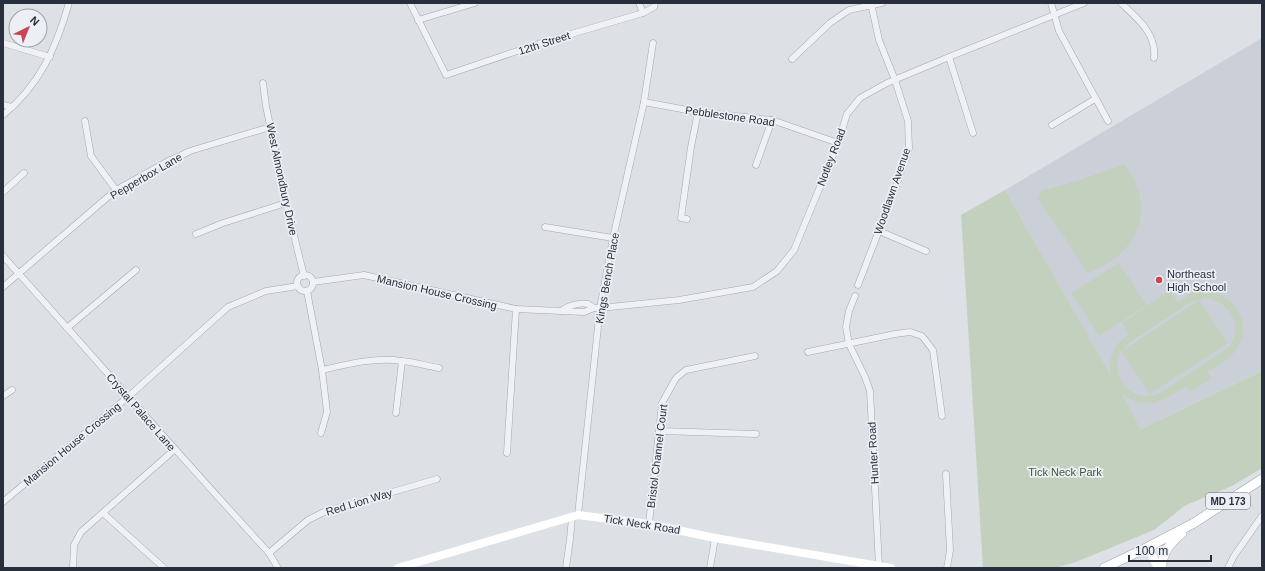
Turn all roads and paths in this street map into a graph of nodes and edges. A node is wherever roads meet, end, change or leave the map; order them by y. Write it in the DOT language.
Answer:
graph roads {
  1 [pos="69,3"];
  2 [pos="410,3"];
  3 [pos="475,3"];
  4 [pos="638,3"];
  5 [pos="655,3"];
  6 [pos="882,3"];
  7 [pos="1051,3"];
  8 [pos="1084,3"];
  9 [pos="1121,3"];
  10 [pos="871,4"];
  11 [pos="643,13"];
  12 [pos="1054,14"];
  13 [pos="418,20"];
  14 [pos="3,43"];
  15 [pos="654,43"];
  16 [pos="949,56"];
  17 [pos="50,57"];
  18 [pos="1154,58"];
  19 [pos="792,59"];
  20 [pos="895,80"];
  21 [pos="263,83"];
  22 [pos="1095,99"];
  23 [pos="644,102"];
  24 [pos="3,105"];
  25 [pos="12,107"];
  26 [pos="698,112"];
  27 [pos="3,115"];
  28 [pos="772,120"];
  29 [pos="86,121"];
  30 [pos="1108,121"];
  31 [pos="1052,125"];
  32 [pos="270,127"];
  33 [pos="973,133"];
  34 [pos="838,143"];
  35 [pos="756,166"];
  36 [pos="24,173"];
  37 [pos="116,190"];
  38 [pos="3,192"];
  39 [pos="286,202"];
  40 [pos="687,219"];
  41 [pos="545,227"];
  42 [pos="879,231"];
  43 [pos="196,234"];
  44 [pos="613,238"];
  45 [pos="926,251"];
  46 [pos="3,256"];
  47 [pos="136,270"];
  48 [pos="18,273"];
  49 [pos="304,276"];
  50 [pos="313,282"];
  51 [pos="858,285"];
  52 [pos="298,286"];
  53 [pos="3,287"];
  54 [pos="307,291"];
  55 [pos="855,296"];
  56 [pos="597,308"];
  57 [pos="516,309"];
  58 [pos="67,328"];
  59 [pos="849,344"];
  60 [pos="808,352"];
  61 [pos="755,356"];
  62 [pos="402,361"];
  63 [pos="439,368"];
  64 [pos="322,370"];
  65 [pos="12,390"];
  66 [pos="3,396"];
  67 [pos="129,396"];
  68 [pos="396,413"];
  69 [pos="942,416"];
  70 [pos="660,431"];
  71 [pos="321,433"];
  72 [pos="756,434"];
  73 [pos="174,450"];
  74 [pos="507,453"];
  75 [pos="946,474"];
  76 [pos="437,479"];
  77 [pos="1262,479"];
  78 [pos="3,502"];
  79 [pos="103,513"];
  80 [pos="575,516"];
  81 [pos="1262,516"];
  82 [pos="1194,522"];
  83 [pos="649,524"];
  84 [pos="715,538"];
  85 [pos="1148,547"];
  86 [pos="269,554"];
  87 [pos="879,566"];
  88 [pos="73,568"];
  89 [pos="164,568"];
  90 [pos="278,568"];
  91 [pos="398,568"];
  92 [pos="566,568"];
  93 [pos="710,568"];
  94 [pos="891,568"];
  95 [pos="947,568"];
  96 [pos="1104,568"];
  97 [pos="1158,568"];
  98 [pos="1162,568"];
  99 [pos="1228,568"];
  1 -- 17 [label="street"];
  2 -- 13 [label="street"];
  3 -- 13 [label="street"];
  4 -- 11 [label="street"];
  5 -- 11 [label="street"];
  6 -- 10 [label="street"];
  7 -- 12 [label="street"];
  8 -- 12 [label="street, Notley Road"];
  9 -- 18 [label="street"];
  10 -- 19 [label="street"];
  10 -- 20 [label="street, Woodlawn Avenue"];
  11 -- 13 [label="street, 12th Street"];
  12 -- 16 [label="street, Notley Road"];
  12 -- 22 [label="street"];
  14 -- 17 [label="street"];
  15 -- 23 [label="street, Kings Bench Place"];
  16 -- 20 [label="street, Notley Road"];
  16 -- 33 [label="street"];
  17 -- 25 [label="street"];
  20 -- 34 [label="street, Notley Road"];
  20 -- 42 [label="street, Woodlawn Avenue"];
  21 -- 32 [label="street, West Almondbury Drive"];
  22 -- 30 [label="street"];
  22 -- 31 [label="street"];
  23 -- 26 [label="street, Pebblestone Road"];
  23 -- 44 [label="street, Kings Bench Place"];
  24 -- 25 [label="street"];
  25 -- 27 [label="street"];
  26 -- 28 [label="street, Pebblestone Road"];
  26 -- 40 [label="street"];
  28 -- 34 [label="street, Pebblestone Road"];
  28 -- 35 [label="street"];
  29 -- 37 [label="street"];
  32 -- 37 [label="street, Pepperbox Lane"];
  32 -- 39 [label="street, West Almondbury Drive"];
  34 -- 56 [label="street, Notley Road"];
  36 -- 38 [label="street"];
  37 -- 48 [label="street, Pepperbox Lane"];
  39 -- 43 [label="street"];
  39 -- 49 [label="street, West Almondbury Drive"];
  41 -- 44 [label="street"];
  42 -- 45 [label="street"];
  42 -- 51 [label="street, Woodlawn Avenue"];
  44 -- 56 [label="street, Kings Bench Place"];
  46 -- 48 [label="street, Crystal Palace Lane"];
  47 -- 58 [label="street"];
  48 -- 53 [label="street, Pepperbox Lane"];
  48 -- 58 [label="street, Crystal Palace Lane"];
  49 -- 50 [label="street"];
  49 -- 52 [label="street"];
  50 -- 54 [label="street"];
  50 -- 57 [label="street, Mansion House Crossing"];
  52 -- 54 [label="street"];
  52 -- 67 [label="street, Mansion House Crossing"];
  54 -- 64 [label="street"];
  55 -- 59 [label="street"];
  56 -- 57 [label="street, Mansion House Crossing"];
  56 -- 80 [label="street, Kings Bench Place"];
  57 -- 74 [label="street"];
  58 -- 67 [label="street, Crystal Palace Lane"];
  59 -- 60 [label="street"];
  59 -- 69 [label="street"];
  59 -- 87 [label="street, Hunter Road"];
  61 -- 70 [label="street, Bristol Channel Court"];
  62 -- 63 [label="street"];
  62 -- 64 [label="street"];
  62 -- 68 [label="street"];
  64 -- 71 [label="street"];
  65 -- 66 [label="street"];
  67 -- 73 [label="street, Crystal Palace Lane"];
  67 -- 78 [label="street, Mansion House Crossing"];
  70 -- 72 [label="street"];
  70 -- 83 [label="street, Bristol Channel Court"];
  73 -- 79 [label="street"];
  73 -- 86 [label="street, Crystal Palace Lane"];
  75 -- 95 [label="street"];
  76 -- 86 [label="street, Red Lion Way"];
  77 -- 82 [label="main road, MD 173"];
  79 -- 88 [label="street"];
  79 -- 89 [label="street"];
  80 -- 83 [label="street, Tick Neck Road"];
  80 -- 91 [label="street, Tick Neck Road"];
  80 -- 92 [label="street, Kings Bench Place"];
  81 -- 99 [label="street"];
  82 -- 85 [label="main road, MD 173"];
  82 -- 98 [label="main road, MD 173"];
  83 -- 84 [label="street, Tick Neck Road"];
  84 -- 87 [label="street, Tick Neck Road"];
  84 -- 93 [label="street"];
  85 -- 96 [label="main road"];
  85 -- 97 [label="street"];
  86 -- 90 [label="street, Crystal Palace Lane"];
  87 -- 94 [label="street, Tick Neck Road"];
}
